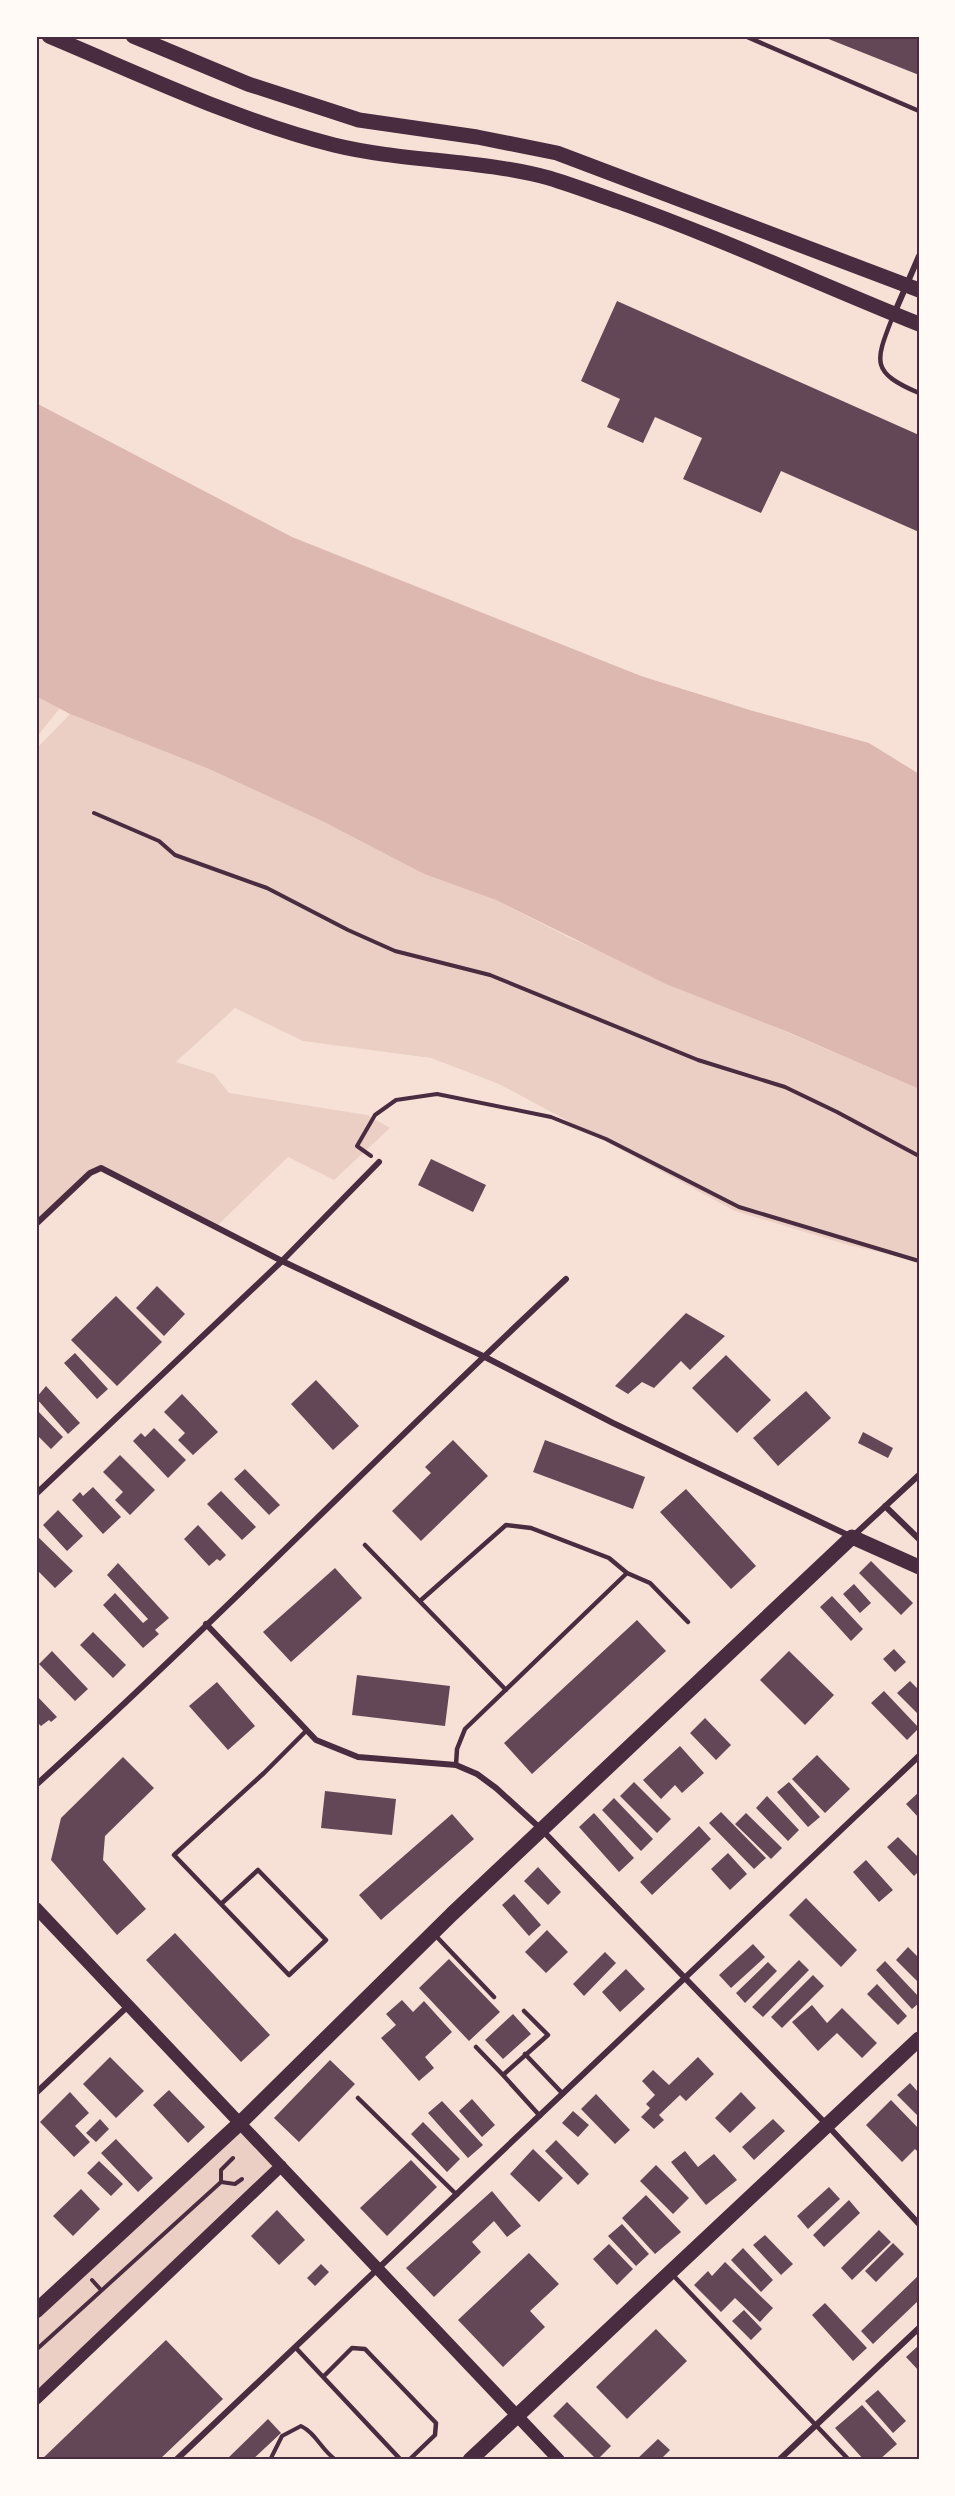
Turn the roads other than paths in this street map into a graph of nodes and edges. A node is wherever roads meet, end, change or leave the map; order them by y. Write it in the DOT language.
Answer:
graph roads {
  1 [pos="49,36"];
  2 [pos="133,36"];
  3 [pos="745,36"];
  4 [pos="919,111"];
  5 [pos="919,256"];
  6 [pos="913,288"];
  7 [pos="894,314"];
  8 [pos="919,324"];
  9 [pos="919,393"];
  10 [pos="379,1162"];
  11 [pos="36,1224"];
  12 [pos="282,1262"];
  13 [pos="566,1279"];
  14 [pos="483,1356"];
  15 [pos="919,1475"];
  16 [pos="36,1494"];
  17 [pos="885,1506"];
  18 [pos="852,1537"];
  19 [pos="919,1539"];
  20 [pos="365,1545"];
  21 [pos="919,1567"];
  22 [pos="627,1573"];
  23 [pos="420,1601"];
  24 [pos="688,1622"];
  25 [pos="206,1624"];
  26 [pos="506,1690"];
  27 [pos="305,1732"];
  28 [pos="919,1756"];
  29 [pos="456,1765"];
  30 [pos="36,1785"];
  31 [pos="541,1829"];
  32 [pos="221,1904"];
  33 [pos="36,1908"];
  34 [pos="433,1933"];
  35 [pos="685,1978"];
  36 [pos="494,1997"];
  37 [pos="128,2006"];
  38 [pos="524,2010"];
  39 [pos="919,2039"];
  40 [pos="476,2047"];
  41 [pos="525,2054"];
  42 [pos="503,2075"];
  43 [pos="36,2093"];
  44 [pos="563,2094"];
  45 [pos="358,2098"];
  46 [pos="540,2116"];
  47 [pos="240,2123"];
  48 [pos="828,2126"];
  49 [pos="281,2166"];
  50 [pos="457,2195"];
  51 [pos="919,2224"];
  52 [pos="378,2270"];
  53 [pos="670,2272"];
  54 [pos="36,2311"];
  55 [pos="919,2328"];
  56 [pos="295,2347"];
  57 [pos="324,2376"];
  58 [pos="36,2399"];
  59 [pos="517,2416"];
  60 [pos="816,2424"];
  61 [pos="176,2460"];
  62 [pos="401,2460"];
  63 [pos="410,2460"];
  64 [pos="470,2460"];
  65 [pos="559,2460"];
  66 [pos="779,2460"];
  67 [pos="849,2460"];
  1 -- 7 [label="main road"];
  2 -- 6 [label="main road"];
  3 -- 4 [label="lane"];
  5 -- 6 [label="street"];
  6 -- 7 [label="street"];
  7 -- 8 [label="main road"];
  7 -- 9 [label="lane"];
  10 -- 12 [label="street"];
  11 -- 12 [label="street"];
  12 -- 14 [label="street"];
  12 -- 16 [label="street"];
  13 -- 14 [label="street"];
  14 -- 18 [label="street"];
  14 -- 25 [label="street"];
  15 -- 17 [label="street"];
  17 -- 18 [label="street"];
  17 -- 19 [label="street"];
  18 -- 21 [label="main road"];
  18 -- 31 [label="main road"];
  20 -- 23 [label="lane"];
  22 -- 23 [label="lane"];
  22 -- 24 [label="lane"];
  22 -- 26 [label="lane"];
  23 -- 26 [label="lane"];
  25 -- 27 [label="street"];
  25 -- 30 [label="street"];
  26 -- 29 [label="lane"];
  27 -- 29 [label="street"];
  27 -- 32 [label="lane"];
  28 -- 35 [label="street"];
  29 -- 31 [label="street"];
  31 -- 34 [label="main road"];
  31 -- 35 [label="street"];
  32 -- 32 [label="lane"];
  33 -- 37 [label="main road"];
  34 -- 36 [label="lane"];
  34 -- 47 [label="main road"];
  35 -- 44 [label="street"];
  35 -- 48 [label="street"];
  37 -- 43 [label="street"];
  37 -- 47 [label="main road"];
  38 -- 41 [label="lane"];
  39 -- 48 [label="main road"];
  40 -- 42 [label="lane"];
  41 -- 42 [label="lane"];
  41 -- 44 [label="lane"];
  42 -- 46 [label="lane"];
  44 -- 46 [label="street"];
  45 -- 50 [label="lane"];
  46 -- 50 [label="street"];
  47 -- 49 [label="main road"];
  47 -- 54 [label="main road"];
  48 -- 51 [label="street"];
  48 -- 53 [label="main road"];
  49 -- 52 [label="main road"];
  49 -- 58 [label="main road"];
  50 -- 52 [label="street"];
  52 -- 56 [label="street"];
  52 -- 59 [label="main road"];
  53 -- 59 [label="main road"];
  53 -- 60 [label="lane"];
  55 -- 60 [label="street"];
  56 -- 57 [label="lane"];
  56 -- 61 [label="street"];
  57 -- 62 [label="lane"];
  57 -- 63 [label="lane"];
  59 -- 64 [label="main road"];
  59 -- 65 [label="main road"];
  60 -- 66 [label="street"];
  60 -- 67 [label="lane"];
}
